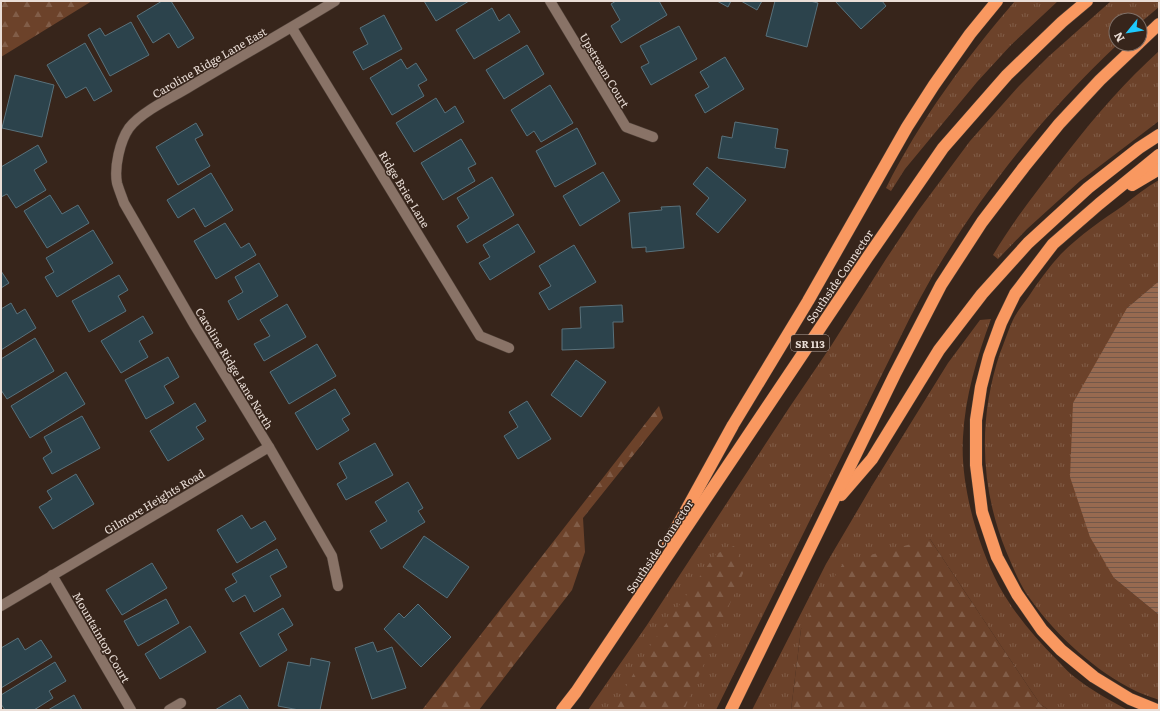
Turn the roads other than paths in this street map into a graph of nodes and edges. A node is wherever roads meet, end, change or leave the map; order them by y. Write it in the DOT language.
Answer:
graph roads {
  1 [pos="335,1"];
  2 [pos="550,1"];
  3 [pos="997,1"];
  4 [pos="1087,1"];
  5 [pos="1159,24"];
  6 [pos="292,28"];
  7 [pos="1148,34"];
  8 [pos="1130,52"];
  9 [pos="1159,135"];
  10 [pos="653,137"];
  11 [pos="1159,155"];
  12 [pos="117,162"];
  13 [pos="1159,169"];
  14 [pos="1099,204"];
  15 [pos="509,348"];
  16 [pos="269,447"];
  17 [pos="830,508"];
  18 [pos="52,575"];
  19 [pos="338,586"];
  20 [pos="1,606"];
  21 [pos="628,616"];
  22 [pos="181,703"];
  23 [pos="131,710"];
  24 [pos="169,710"];
  25 [pos="562,710"];
  26 [pos="731,710"];
  27 [pos="1157,710"];
  1 -- 6 [label="street, Caroline Ridge Lane East"];
  2 -- 10 [label="street, Upstream Court"];
  3 -- 21 [label="highway"];
  4 -- 21 [label="highway, Southside Connector / SR 113"];
  5 -- 7 [label="highway"];
  6 -- 12 [label="street, Caroline Ridge Lane East"];
  6 -- 15 [label="street, Ridge Brier Lane"];
  8 -- 17 [label="highway"];
  9 -- 17 [label="highway"];
  11 -- 14 [label="highway"];
  12 -- 16 [label="street, Caroline Ridge Lane North"];
  13 -- 14 [label="highway"];
  14 -- 27 [label="highway"];
  16 -- 18 [label="street, Gilmore Heights Road"];
  16 -- 19 [label="street, Caroline Ridge Lane North"];
  17 -- 26 [label="highway"];
  18 -- 20 [label="street, Gilmore Heights Road"];
  18 -- 23 [label="street, Mountaintop Court"];
  21 -- 25 [label="highway, Southside Connector / SR 113"];
  22 -- 24 [label="street"];
}
